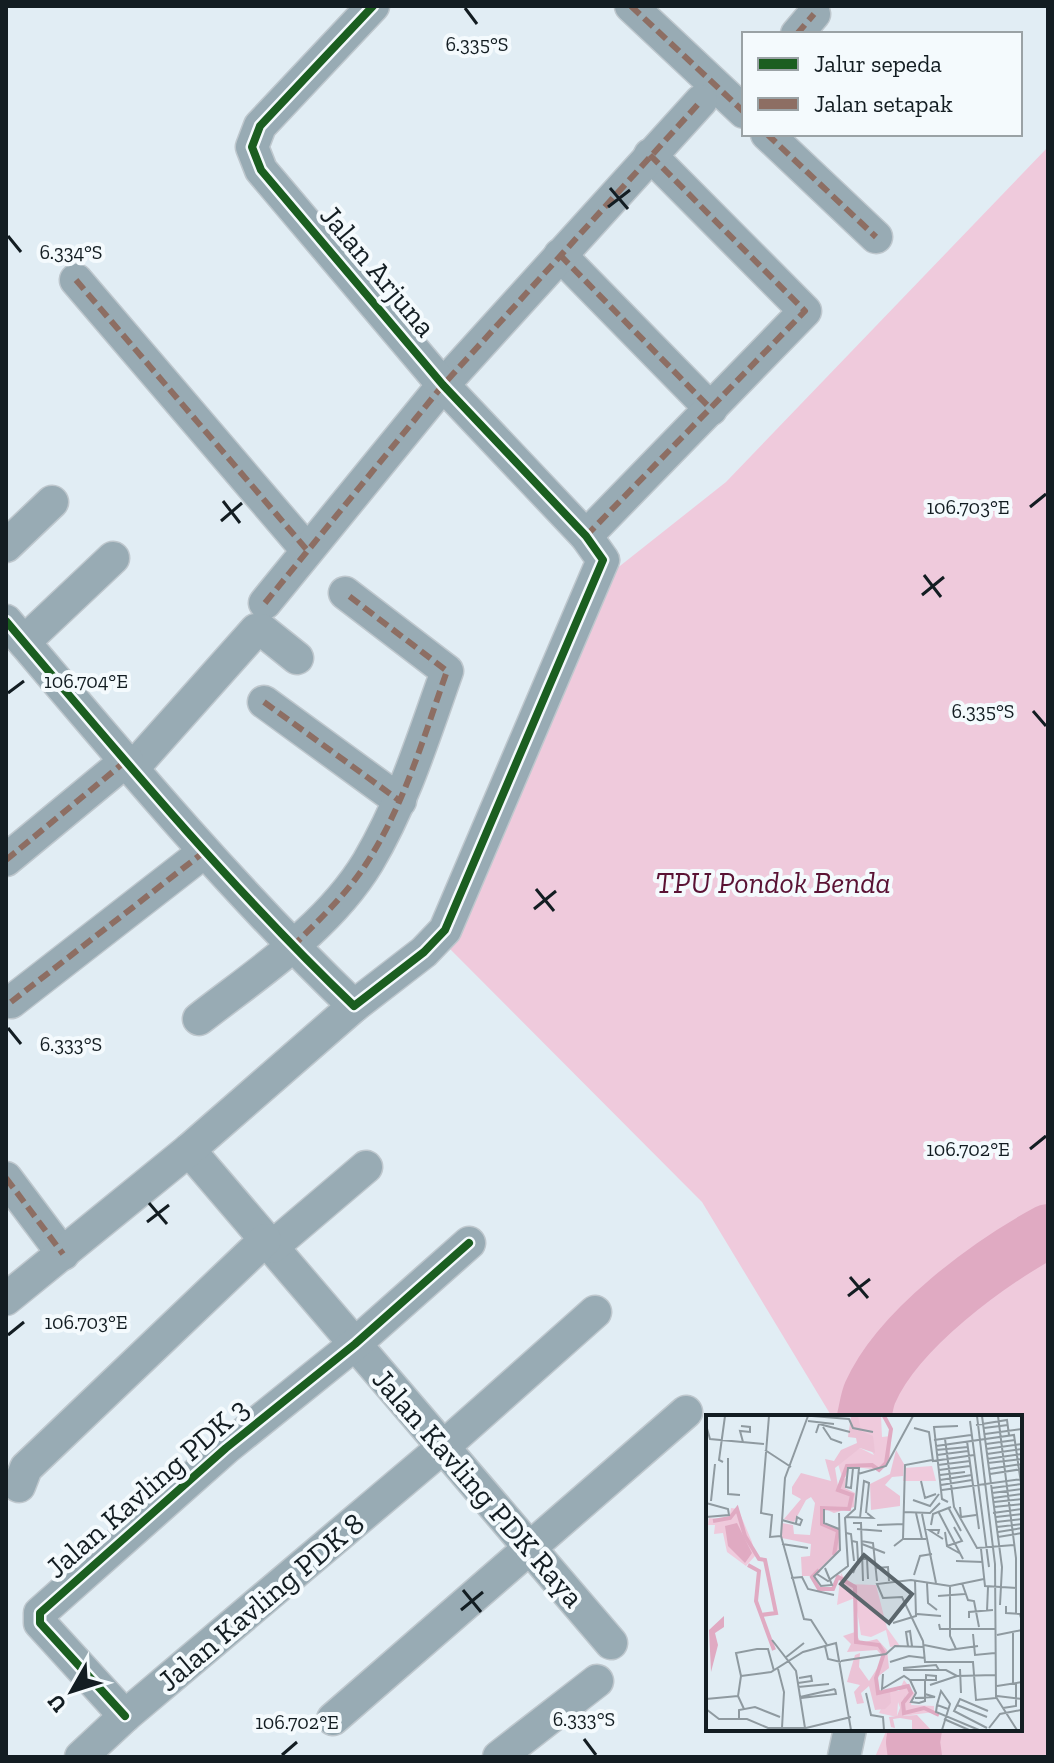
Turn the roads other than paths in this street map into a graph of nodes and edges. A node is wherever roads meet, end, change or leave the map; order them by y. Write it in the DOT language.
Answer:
graph roads {
  1 [pos="373,6"];
  2 [pos="631,6"];
  3 [pos="701,101"];
  4 [pos="741,104"];
  5 [pos="769,136"];
  6 [pos="650,155"];
  7 [pos="876,237"];
  8 [pos="560,255"];
  9 [pos="76,280"];
  10 [pos="443,385"];
  11 [pos="711,409"];
  12 [pos="52,502"];
  13 [pos="6,546"];
  14 [pos="594,547"];
  15 [pos="307,550"];
  16 [pos="113,558"];
  17 [pos="345,593"];
  18 [pos="265,603"];
  19 [pos="15,632"];
  20 [pos="297,658"];
  21 [pos="264,702"];
  22 [pos="129,765"];
  23 [pos="400,801"];
  24 [pos="204,852"];
  25 [pos="6,860"];
  26 [pos="292,947"];
  27 [pos="11,1002"];
  28 [pos="354,1006"];
  29 [pos="199,1019"];
  30 [pos="189,1150"];
  31 [pos="366,1167"];
  32 [pos="6,1178"];
  33 [pos="469,1243"];
  34 [pos="269,1244"];
  35 [pos="63,1254"];
  36 [pos="6,1299"];
  37 [pos="595,1312"];
  38 [pos="355,1344"];
  39 [pos="686,1412"];
  40 [pos="442,1448"];
  41 [pos="19,1486"];
  42 [pos="530,1546"];
  43 [pos="611,1643"];
  44 [pos="597,1681"];
  45 [pos="125,1716"];
  46 [pos="333,1719"];
  47 [pos="850,1731"];
  48 [pos="81,1757"];
  49 [pos="499,1757"];
  50 [pos="844,1757"];
  1 -- 10 [label="street, Jalan Arjuna"];
  2 -- 4 [label="street"];
  3 -- 6 [label="street"];
  5 -- 7 [label="street"];
  6 -- 8 [label="street"];
  6 -- 11 [label="street"];
  8 -- 10 [label="street"];
  8 -- 11 [label="street"];
  9 -- 15 [label="street"];
  10 -- 14 [label="street, Jalan Arjuna"];
  10 -- 15 [label="street"];
  11 -- 14 [label="street"];
  12 -- 13 [label="street"];
  14 -- 28 [label="street"];
  15 -- 18 [label="street"];
  16 -- 19 [label="street"];
  17 -- 23 [label="street"];
  19 -- 22 [label="street"];
  20 -- 22 [label="street"];
  21 -- 23 [label="street"];
  22 -- 24 [label="street"];
  22 -- 25 [label="street"];
  23 -- 26 [label="street"];
  24 -- 26 [label="street"];
  24 -- 27 [label="street"];
  26 -- 28 [label="street"];
  26 -- 29 [label="street"];
  28 -- 30 [label="street"];
  30 -- 34 [label="street, Jalan Kavling PDK Raya"];
  30 -- 35 [label="street"];
  31 -- 34 [label="street"];
  32 -- 35 [label="street"];
  33 -- 38 [label="street, Jalan Kavling PDK 3"];
  34 -- 38 [label="street, Jalan Kavling PDK Raya"];
  34 -- 41 [label="street"];
  35 -- 36 [label="street"];
  37 -- 40 [label="street, Jalan Kavling PDK 8"];
  38 -- 40 [label="street, Jalan Kavling PDK Raya"];
  38 -- 45 [label="street, Jalan Kavling PDK 3"];
  39 -- 42 [label="street"];
  40 -- 42 [label="street, Jalan Kavling PDK Raya"];
  40 -- 45 [label="street, Jalan Kavling PDK 8"];
  42 -- 43 [label="street, Jalan Kavling PDK Raya"];
  42 -- 46 [label="street"];
  44 -- 49 [label="street"];
  45 -- 48 [label="street, Jalan Kavling PDK 8"];
  47 -- 50 [label="street"];
}
